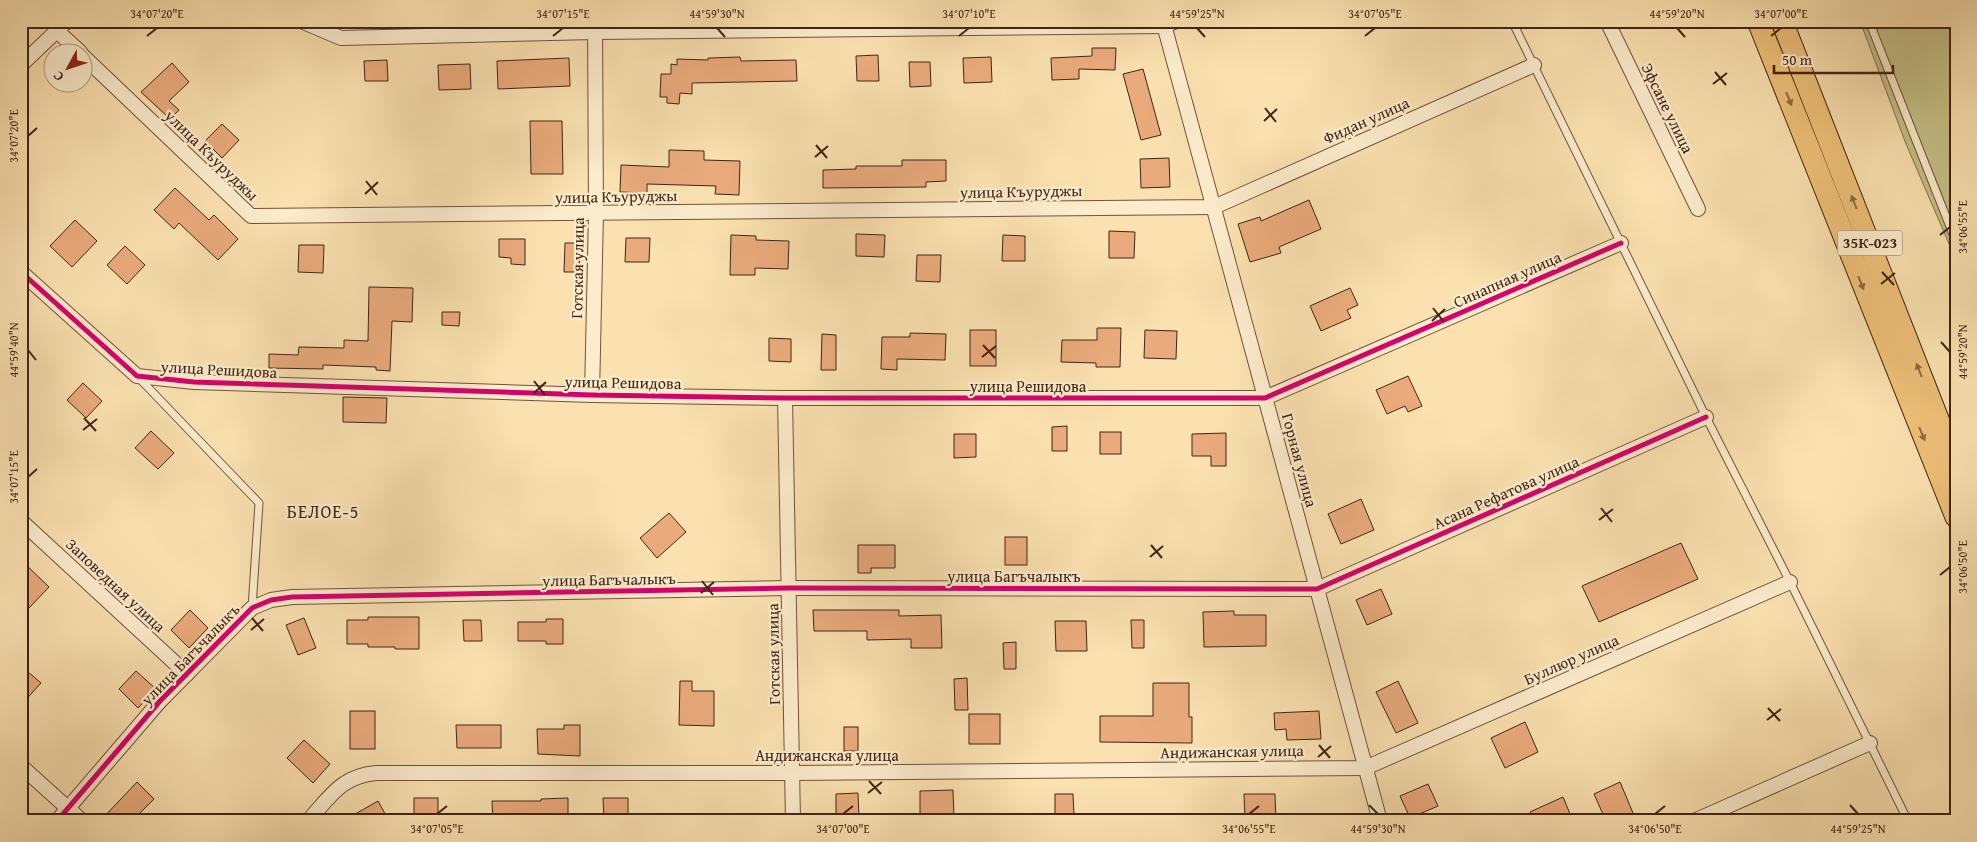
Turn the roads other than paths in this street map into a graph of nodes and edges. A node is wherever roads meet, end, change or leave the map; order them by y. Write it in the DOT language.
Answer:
graph roads {
  1 [pos="301,21"];
  2 [pos="1512,21"];
  3 [pos="1607,21"];
  4 [pos="1758,21"];
  5 [pos="1782,21"];
  6 [pos="1869,21"];
  7 [pos="1168,23"];
  8 [pos="62,26"];
  9 [pos="595,27"];
  10 [pos="73,42"];
  11 [pos="21,65"];
  12 [pos="92,65"];
  13 [pos="1534,65"];
  14 [pos="1214,207"];
  15 [pos="1698,210"];
  16 [pos="596,213"];
  17 [pos="1956,242"];
  18 [pos="1620,243"];
  19 [pos="21,272"];
  20 [pos="137,376"];
  21 [pos="592,395"];
  22 [pos="784,398"];
  23 [pos="1265,398"];
  24 [pos="1706,418"];
  25 [pos="1956,465"];
  26 [pos="1956,517"];
  27 [pos="21,521"];
  28 [pos="1790,582"];
  29 [pos="789,588"];
  30 [pos="1317,589"];
  31 [pos="252,608"];
  32 [pos="187,674"];
  33 [pos="1870,743"];
  34 [pos="21,766"];
  35 [pos="1365,768"];
  36 [pos="792,773"];
  37 [pos="68,808"];
  38 [pos="57,821"];
  39 [pos="82,821"];
  40 [pos="308,821"];
  41 [pos="793,821"];
  42 [pos="1380,821"];
  43 [pos="1694,821"];
  44 [pos="1908,821"];
  1 -- 9 [label="street"];
  2 -- 13 [label="lane"];
  3 -- 15 [label="street, Эфсане улица"];
  4 -- 26 [label="main road, 35К-023, one-way"];
  25 -- 5 [label="main road, 35К-023, one-way"];
  6 -- 17 [label="lane"];
  7 -- 9 [label="street"];
  7 -- 14 [label="street, Горная улица"];
  8 -- 10 [label="street"];
  8 -- 11 [label="street"];
  9 -- 16 [label="street, Готская улица"];
  12 -- 16 [label="street, улица Къуруджы"];
  13 -- 14 [label="street, Фидан улица"];
  13 -- 18 [label="lane"];
  14 -- 16 [label="street, улица Къуруджы"];
  14 -- 23 [label="street, Горная улица"];
  16 -- 21 [label="street, Готская улица"];
  18 -- 23 [label="street, Синапная улица"];
  18 -- 24 [label="lane"];
  19 -- 20 [label="street, улица Решидова"];
  20 -- 21 [label="street, улица Решидова"];
  20 -- 31 [label="lane"];
  21 -- 22 [label="street, улица Решидова"];
  22 -- 23 [label="street, улица Решидова"];
  22 -- 29 [label="street, Готская улица"];
  23 -- 30 [label="street, Горная улица"];
  24 -- 28 [label="lane"];
  24 -- 30 [label="street, Асана Рефатова улица"];
  27 -- 32 [label="street, Заповедная улица"];
  28 -- 33 [label="lane"];
  28 -- 35 [label="street, Буллюр улица"];
  29 -- 30 [label="street, улица Багъчалыкъ"];
  29 -- 31 [label="street, улица Багъчалыкъ"];
  29 -- 36 [label="street, Готская улица"];
  30 -- 35 [label="street, Горная улица"];
  31 -- 32 [label="street, улица Багъчалыкъ"];
  32 -- 37 [label="street, улица Багъчалыкъ"];
  33 -- 43 [label="street"];
  33 -- 44 [label="lane"];
  34 -- 37 [label="street"];
  35 -- 36 [label="street, Андижанская улица"];
  35 -- 42 [label="street, Горная улица"];
  36 -- 40 [label="street, Андижанская улица"];
  36 -- 41 [label="street, Готская улица"];
  37 -- 38 [label="street, улица Багъчалыкъ"];
  37 -- 39 [label="street"];
}
